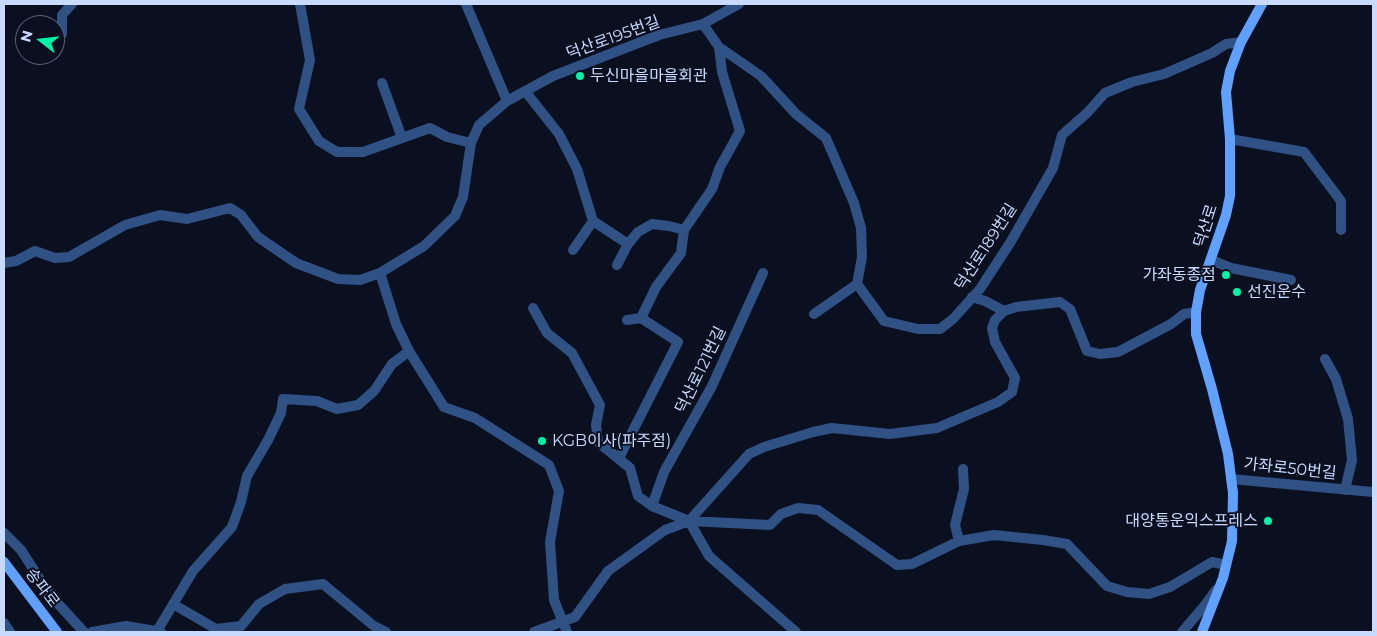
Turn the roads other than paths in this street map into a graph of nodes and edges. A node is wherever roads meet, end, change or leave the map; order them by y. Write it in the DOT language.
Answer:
graph roads {
  1 [pos="72,4"];
  2 [pos="300,4"];
  3 [pos="466,4"];
  4 [pos="739,4"];
  5 [pos="1262,4"];
  6 [pos="62,15"];
  7 [pos="703,24"];
  8 [pos="1241,42"];
  9 [pos="719,47"];
  10 [pos="382,83"];
  11 [pos="525,91"];
  12 [pos="507,101"];
  13 [pos="402,138"];
  14 [pos="1230,139"];
  15 [pos="471,143"];
  16 [pos="593,221"];
  17 [pos="684,230"];
  18 [pos="1341,230"];
  19 [pos="628,244"];
  20 [pos="573,250"];
  21 [pos="1211,260"];
  22 [pos="4,263"];
  23 [pos="617,265"];
  24 [pos="380,273"];
  25 [pos="763,273"];
  26 [pos="1291,280"];
  27 [pos="857,284"];
  28 [pos="972,297"];
  29 [pos="532,308"];
  30 [pos="1004,311"];
  31 [pos="1196,312"];
  32 [pos="814,314"];
  33 [pos="640,318"];
  34 [pos="627,320"];
  35 [pos="409,351"];
  36 [pos="1325,360"];
  37 [pos="619,458"];
  38 [pos="963,468"];
  39 [pos="1231,478"];
  40 [pos="1346,490"];
  41 [pos="1373,492"];
  42 [pos="652,506"];
  43 [pos="689,521"];
  44 [pos="4,533"];
  45 [pos="959,542"];
  46 [pos="4,562"];
  47 [pos="1226,565"];
  48 [pos="1223,578"];
  49 [pos="172,604"];
  50 [pos="4,623"];
  51 [pos="565,627"];
  52 [pos="10,632"];
  53 [pos="57,632"];
  54 [pos="84,632"];
  55 [pos="92,632"];
  56 [pos="159,632"];
  57 [pos="386,632"];
  58 [pos="534,632"];
  59 [pos="796,632"];
  60 [pos="1182,632"];
  61 [pos="1202,632"];
  1 -- 6 [label="street"];
  2 -- 13 [label="street"];
  3 -- 12 [label="street"];
  4 -- 7 [label="street, 덕산로195번길"];
  5 -- 8 [label="street, 덕산로"];
  7 -- 9 [label="street"];
  7 -- 11 [label="street, 덕산로195번길"];
  8 -- 14 [label="street, 덕산로"];
  8 -- 28 [label="street, 덕산로189번길"];
  9 -- 17 [label="street"];
  9 -- 27 [label="street"];
  10 -- 13 [label="street"];
  11 -- 12 [label="street, 덕산로195번길"];
  11 -- 16 [label="street"];
  12 -- 15 [label="street, 덕산로195번길"];
  13 -- 15 [label="street"];
  14 -- 18 [label="street"];
  14 -- 21 [label="street, 덕산로"];
  15 -- 24 [label="street, 덕산로195번길"];
  16 -- 19 [label="street"];
  16 -- 20 [label="street"];
  17 -- 19 [label="street"];
  17 -- 33 [label="street"];
  19 -- 23 [label="street"];
  21 -- 26 [label="street"];
  21 -- 31 [label="street, 덕산로"];
  22 -- 24 [label="street, 덕산로195번길"];
  24 -- 35 [label="street"];
  25 -- 42 [label="street, 덕산로121번길"];
  27 -- 28 [label="street, 덕산로189번길"];
  27 -- 32 [label="street"];
  28 -- 30 [label="street"];
  29 -- 37 [label="street"];
  30 -- 31 [label="street"];
  30 -- 43 [label="street"];
  31 -- 39 [label="street, 덕산로"];
  33 -- 34 [label="street"];
  33 -- 37 [label="street, 덕산로121번길"];
  35 -- 49 [label="street"];
  35 -- 51 [label="street"];
  36 -- 40 [label="street, 가좌로50번길"];
  37 -- 42 [label="street"];
  38 -- 45 [label="street"];
  39 -- 40 [label="street, 가좌로50번길"];
  39 -- 47 [label="street, 덕산로"];
  40 -- 41 [label="street, 가좌로50번길"];
  42 -- 43 [label="street"];
  43 -- 45 [label="street"];
  43 -- 51 [label="street"];
  43 -- 59 [label="street"];
  44 -- 54 [label="street"];
  45 -- 47 [label="street"];
  46 -- 53 [label="street, 송파로"];
  47 -- 48 [label="street, 덕산로"];
  48 -- 60 [label="street, 덕산로"];
  48 -- 61 [label="street, 덕산로"];
  49 -- 56 [label="street"];
  49 -- 57 [label="street"];
  50 -- 52 [label="street"];
  51 -- 58 [label="street"];
  55 -- 56 [label="street"];
}
